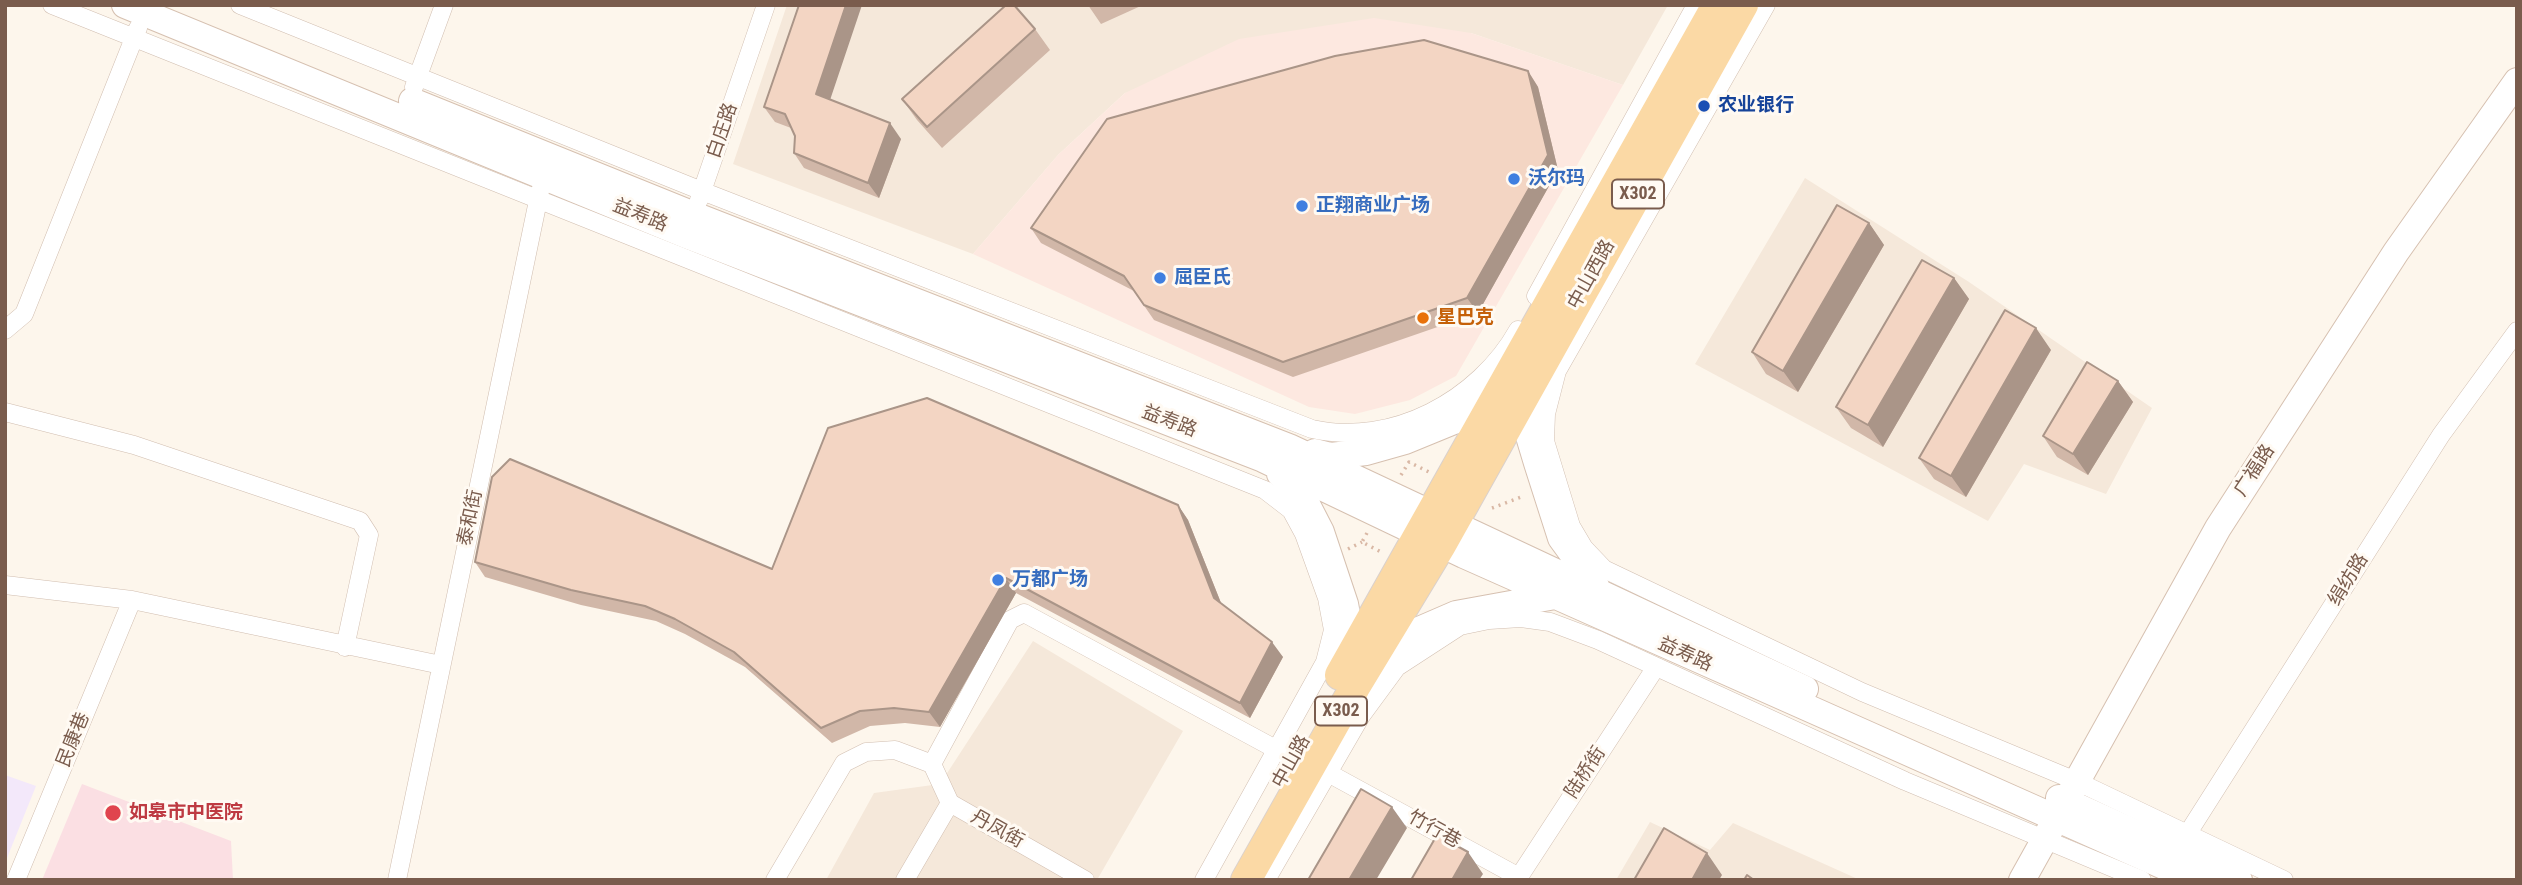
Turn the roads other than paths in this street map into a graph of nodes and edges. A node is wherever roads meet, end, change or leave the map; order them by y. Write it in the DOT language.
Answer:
graph roads {
  1 [pos="51,5"];
  2 [pos="174,5"];
  3 [pos="240,5"];
  4 [pos="444,5"];
  5 [pos="765,5"];
  6 [pos="1696,5"];
  7 [pos="1717,5"];
  8 [pos="1743,5"];
  9 [pos="1766,5"];
  10 [pos="135,18"];
  11 [pos="2517,81"];
  12 [pos="410,98"];
  13 [pos="544,178"];
  14 [pos="690,224"];
  15 [pos="5,330"];
  16 [pos="2517,331"];
  17 [pos="1520,381"];
  18 [pos="5,412"];
  19 [pos="1289,447"];
  20 [pos="1263,459"];
  21 [pos="1435,528"];
  22 [pos="5,585"];
  23 [pos="1602,593"];
  24 [pos="1555,596"];
  25 [pos="132,600"];
  26 [pos="345,646"];
  27 [pos="441,665"];
  28 [pos="1656,667"];
  29 [pos="1349,678"];
  30 [pos="1303,761"];
  31 [pos="932,764"];
  32 [pos="950,803"];
  33 [pos="2061,809"];
  34 [pos="2188,833"];
  35 [pos="1518,878"];
  36 [pos="16,880"];
  37 [pos="397,880"];
  38 [pos="775,880"];
  39 [pos="905,880"];
  40 [pos="1085,880"];
  41 [pos="1204,880"];
  42 [pos="1225,880"];
  43 [pos="1246,880"];
  44 [pos="1266,880"];
  45 [pos="2022,880"];
  46 [pos="2142,880"];
  47 [pos="2194,880"];
  48 [pos="2239,880"];
  49 [pos="2284,880"];
  1 -- 10 [label="street"];
  2 -- 12 [label="main road, 益寿路"];
  3 -- 12 [label="street"];
  4 -- 12 [label="street"];
  5 -- 14 [label="street, 白庄路"];
  6 -- 14 [label="street"];
  7 -- 17 [label="main road, 中山西路 / X302"];
  8 -- 17 [label="main road, 中山西路 / X302"];
  9 -- 33 [label="street"];
  10 -- 12 [label="main road, 益寿路"];
  10 -- 13 [label="street"];
  10 -- 15 [label="street"];
  11 -- 33 [label="main road, 广福路"];
  12 -- 13 [label="main road, 益寿路"];
  12 -- 14 [label="street"];
  13 -- 14 [label="main road, 益寿路"];
  13 -- 14 [label="street"];
  13 -- 27 [label="street, 泰和街"];
  14 -- 19 [label="main road, 益寿路"];
  14 -- 20 [label="main road, 益寿路"];
  14 -- 30 [label="street"];
  16 -- 34 [label="street, 绢纺路"];
  17 -- 19 [label="main road"];
  17 -- 21 [label="main road, 中山西路 / X302"];
  17 -- 23 [label="main road"];
  18 -- 26 [label="street"];
  19 -- 21 [label="main road, 益寿路"];
  20 -- 21 [label="main road, 益寿路"];
  20 -- 29 [label="main road"];
  21 -- 23 [label="main road, 益寿路"];
  21 -- 24 [label="main road, 益寿路"];
  21 -- 29 [label="main road, 中山路 / X302"];
  22 -- 25 [label="street"];
  23 -- 33 [label="main road, 益寿路"];
  24 -- 29 [label="main road"];
  24 -- 33 [label="main road, 益寿路"];
  25 -- 26 [label="street"];
  25 -- 36 [label="street, 民康巷"];
  26 -- 27 [label="street"];
  27 -- 37 [label="street, 泰和街"];
  28 -- 30 [label="street"];
  28 -- 33 [label="street"];
  28 -- 35 [label="street, 陆桥街"];
  29 -- 30 [label="main road, 中山路 / X302"];
  30 -- 31 [label="street, 竹行巷"];
  30 -- 35 [label="street, 竹行巷"];
  30 -- 41 [label="street"];
  30 -- 42 [label="main road, 中山路 / X302"];
  30 -- 43 [label="main road, 中山路 / X302"];
  30 -- 44 [label="street"];
  31 -- 32 [label="street"];
  31 -- 38 [label="street"];
  32 -- 39 [label="street, 丹凤街"];
  32 -- 40 [label="street, 丹凤街"];
  33 -- 34 [label="street"];
  33 -- 45 [label="main road, 广福路"];
  33 -- 46 [label="street"];
  33 -- 47 [label="main road, 益寿路"];
  33 -- 48 [label="main road, 益寿路"];
  34 -- 49 [label="street"];
}
